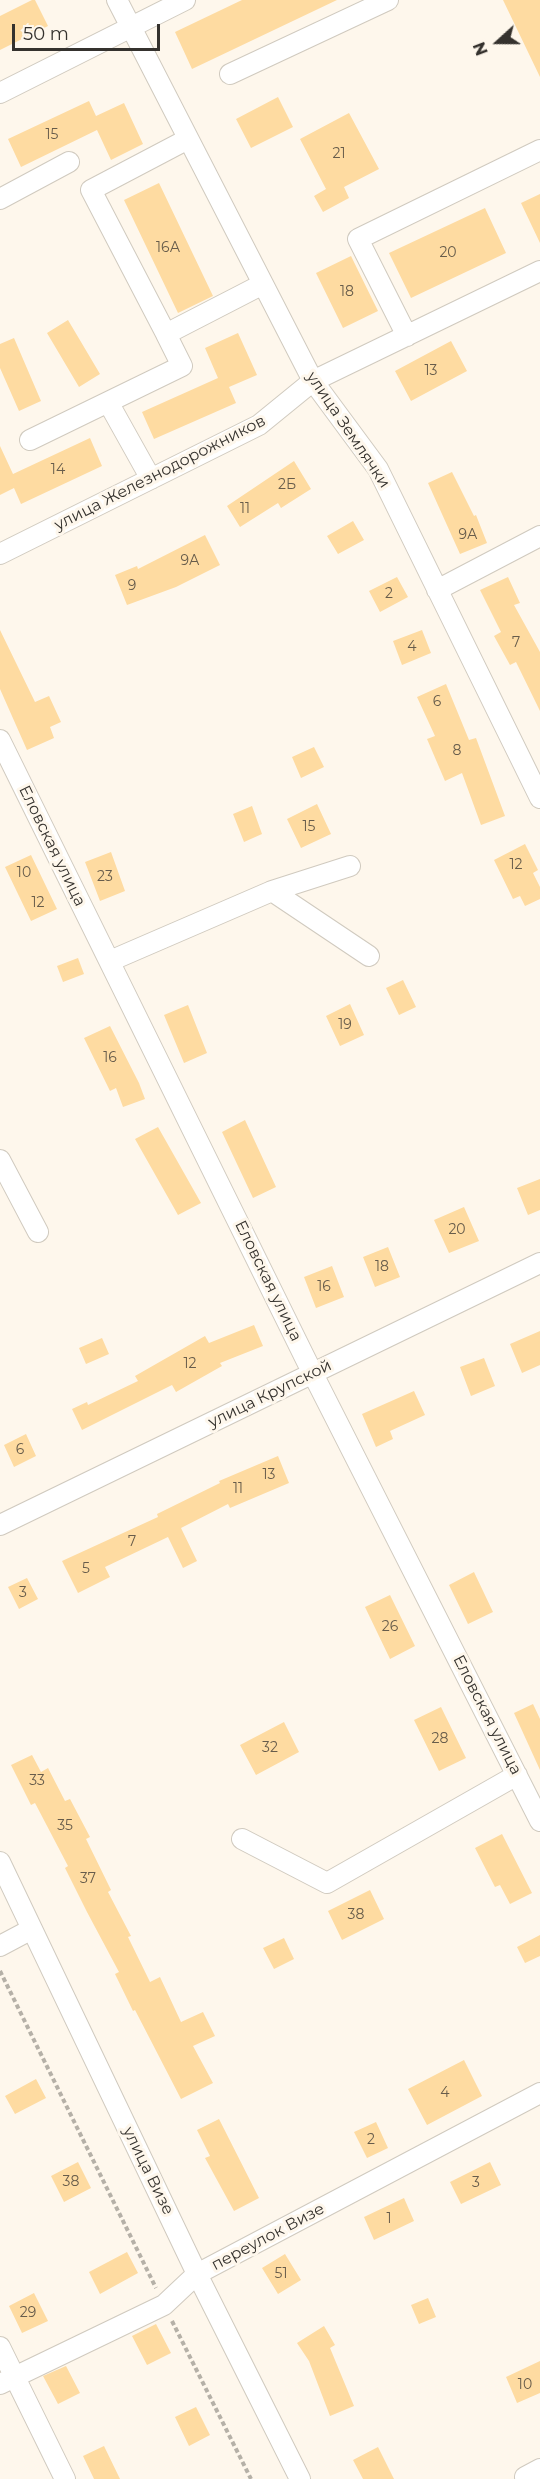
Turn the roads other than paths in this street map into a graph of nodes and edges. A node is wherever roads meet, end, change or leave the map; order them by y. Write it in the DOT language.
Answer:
graph roads {
  1 [pos="117,0"];
  2 [pos="185,0"];
  3 [pos="388,0"];
  4 [pos="131,29"];
  5 [pos="230,74"];
  6 [pos="0,93"];
  7 [pos="188,139"];
  8 [pos="540,150"];
  9 [pos="69,162"];
  10 [pos="0,199"];
  11 [pos="540,271"];
  12 [pos="263,284"];
  13 [pos="166,334"];
  14 [pos="407,336"];
  15 [pos="313,381"];
  16 [pos="108,402"];
  17 [pos="30,440"];
  18 [pos="151,479"];
  19 [pos="540,536"];
  20 [pos="0,554"];
  21 [pos="437,590"];
  22 [pos="0,740"];
  23 [pos="540,798"];
  24 [pos="350,866"];
  25 [pos="272,891"];
  26 [pos="369,956"];
  27 [pos="110,962"];
  28 [pos="0,1160"];
  29 [pos="38,1232"];
  30 [pos="540,1263"];
  31 [pos="313,1374"];
  32 [pos="0,1526"];
  33 [pos="517,1774"];
  34 [pos="537,1808"];
  35 [pos="242,1839"];
  36 [pos="0,1862"];
  37 [pos="32,1929"];
  38 [pos="0,1946"];
  39 [pos="540,2093"];
  40 [pos="197,2274"];
  41 [pos="0,2347"];
  42 [pos="8,2381"];
  43 [pos="65,2479"];
  44 [pos="300,2479"];
  1 -- 4 [label="street, улица Землячки"];
  2 -- 4 [label="street"];
  3 -- 5 [label="street"];
  4 -- 6 [label="street"];
  4 -- 7 [label="street, улица Землячки"];
  7 -- 12 [label="street, улица Землячки"];
  7 -- 13 [label="street"];
  8 -- 14 [label="street"];
  9 -- 10 [label="street"];
  11 -- 14 [label="street, улица Железнодорожников"];
  12 -- 13 [label="street"];
  12 -- 15 [label="street, улица Землячки"];
  13 -- 16 [label="street"];
  14 -- 15 [label="street, улица Железнодорожников"];
  15 -- 18 [label="street, улица Железнодорожников"];
  15 -- 21 [label="street, улица Землячки"];
  16 -- 17 [label="street"];
  16 -- 18 [label="street"];
  18 -- 20 [label="street, улица Железнодорожников"];
  19 -- 21 [label="street"];
  21 -- 23 [label="street, улица Землячки"];
  22 -- 27 [label="street, Еловская улица"];
  24 -- 25 [label="street"];
  25 -- 26 [label="street"];
  25 -- 27 [label="street"];
  27 -- 31 [label="street, Еловская улица"];
  28 -- 29 [label="street"];
  30 -- 31 [label="street, улица Крупской"];
  31 -- 32 [label="street, улица Крупской"];
  31 -- 33 [label="street, Еловская улица"];
  33 -- 34 [label="street, Еловская улица"];
  33 -- 35 [label="street"];
  36 -- 37 [label="street, улица Визе"];
  37 -- 38 [label="street"];
  37 -- 40 [label="street, улица Визе"];
  39 -- 40 [label="street, переулок Визе"];
  40 -- 42 [label="street, переулок Визе"];
  40 -- 44 [label="street, улица Визе"];
  41 -- 42 [label="street"];
  42 -- 43 [label="street"];
}
